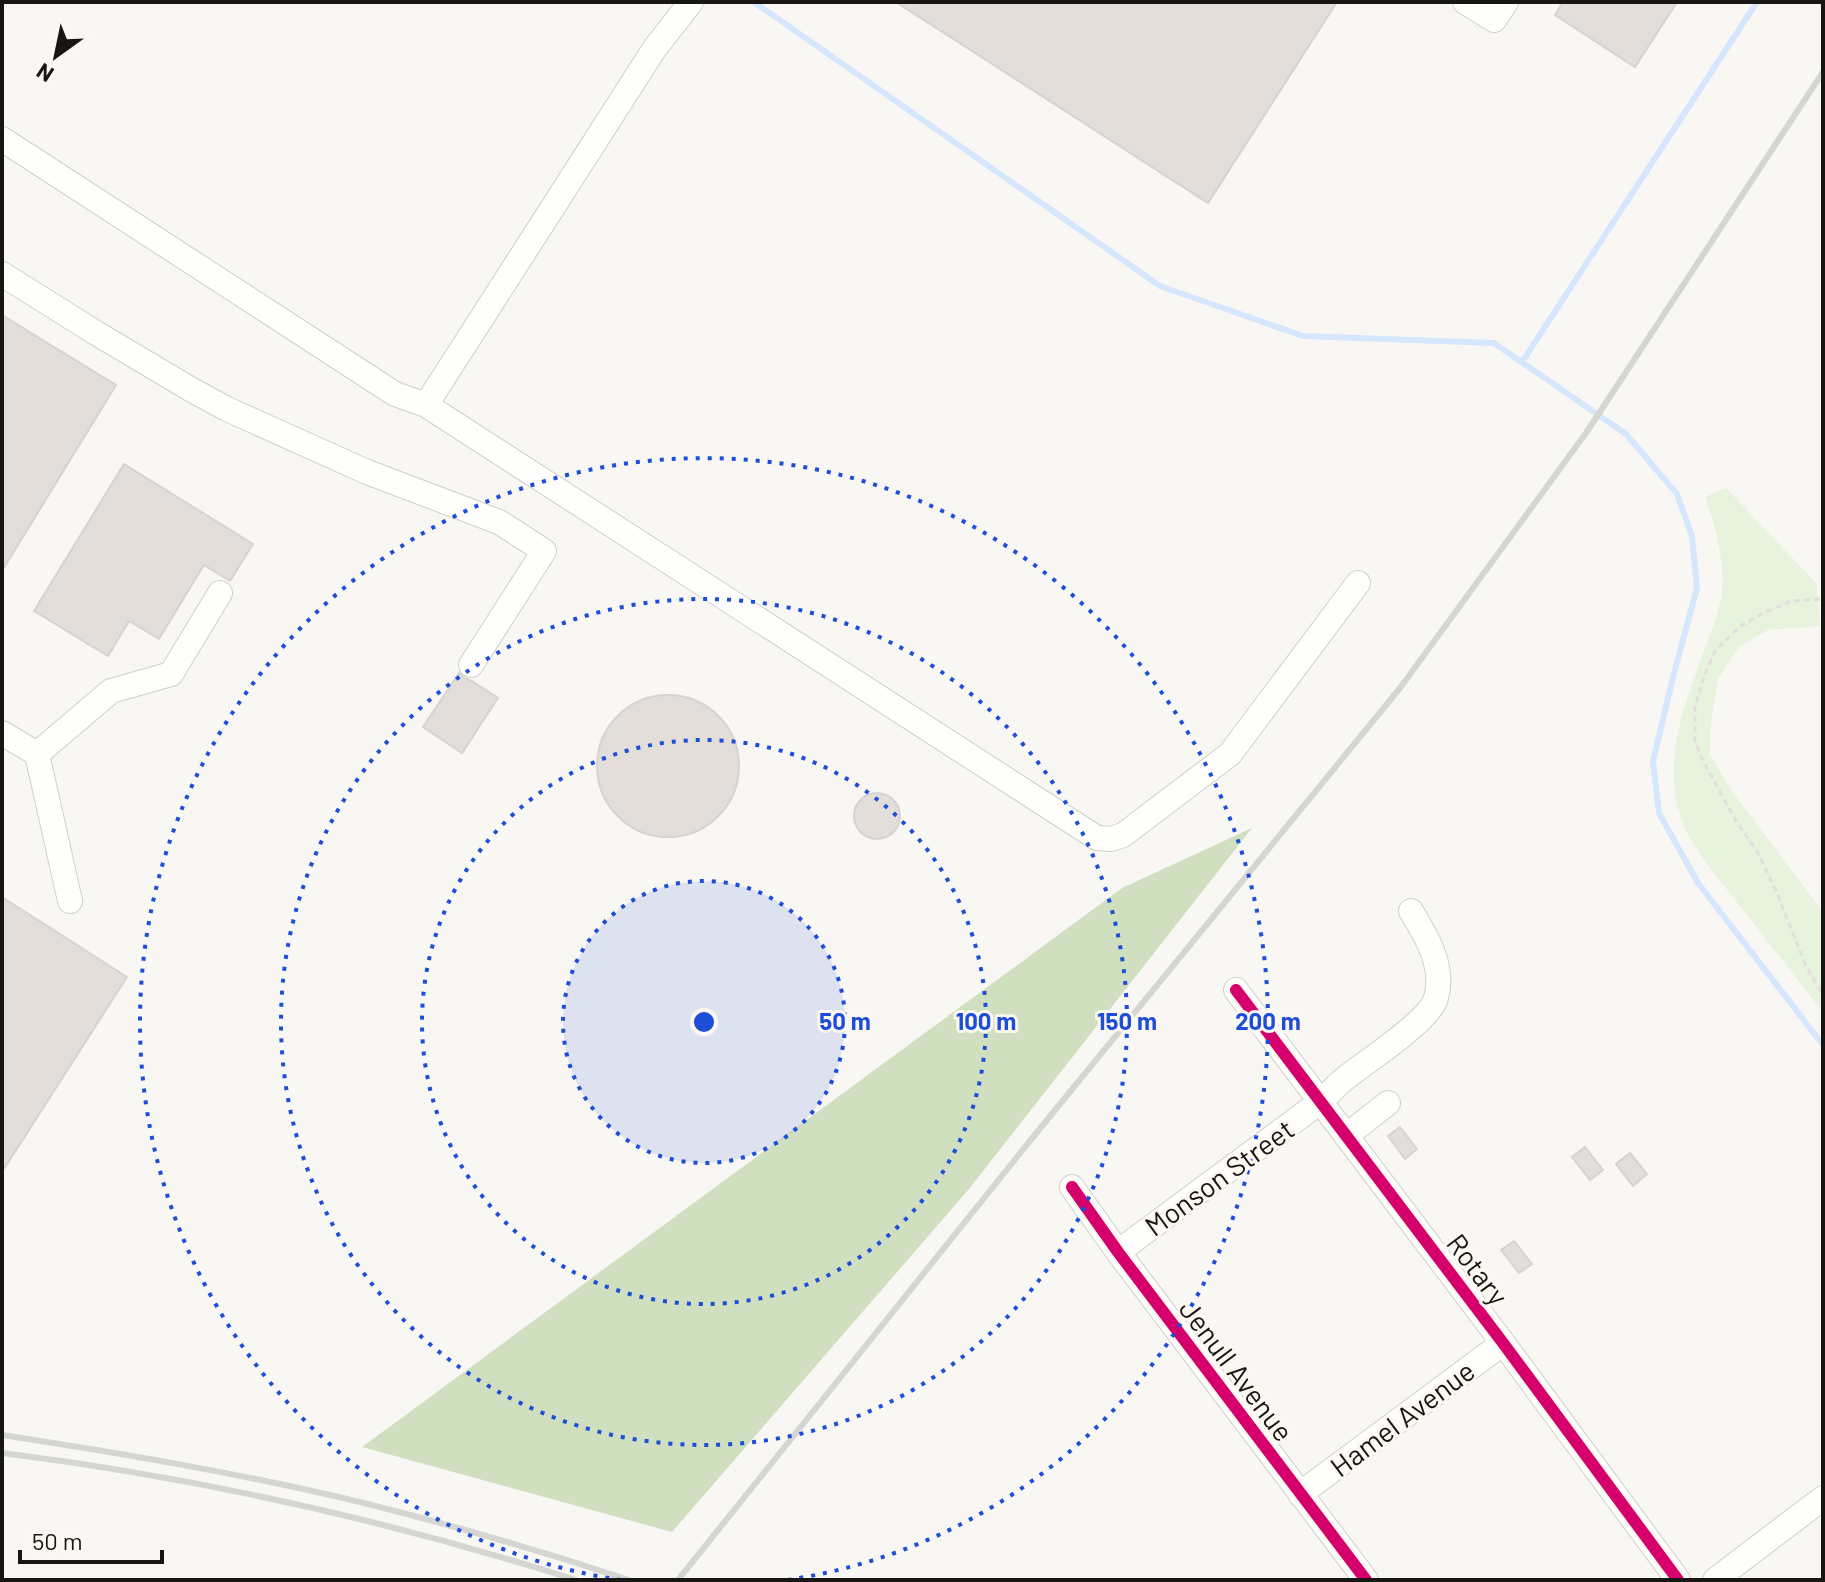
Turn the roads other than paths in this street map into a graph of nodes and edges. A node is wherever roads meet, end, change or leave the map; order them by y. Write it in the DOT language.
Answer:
graph roads {
  1 [pos="691,2"];
  2 [pos="1465,2"];
  3 [pos="1506,2"];
  4 [pos="2,139"];
  5 [pos="2,274"];
  6 [pos="426,405"];
  7 [pos="1358,583"];
  8 [pos="220,593"];
  9 [pos="471,665"];
  10 [pos="2,733"];
  11 [pos="37,754"];
  12 [pos="70,901"];
  13 [pos="1411,911"];
  14 [pos="1236,990"];
  15 [pos="1320,1102"];
  16 [pos="1388,1103"];
  17 [pos="1346,1136"];
  18 [pos="1072,1187"];
  19 [pos="1118,1252"];
  20 [pos="1503,1343"];
  21 [pos="1300,1494"];
  22 [pos="1823,1498"];
  23 [pos="1366,1580"];
  24 [pos="1678,1580"];
  25 [pos="1715,1580"];
  1 -- 6 [label="street"];
  2 -- 3 [label="street"];
  4 -- 6 [label="street"];
  5 -- 9 [label="street"];
  6 -- 7 [label="street"];
  8 -- 11 [label="street"];
  10 -- 11 [label="street"];
  11 -- 12 [label="street"];
  13 -- 15 [label="street, Monson Street"];
  14 -- 15 [label="street, Rotary"];
  15 -- 17 [label="street, Rotary"];
  15 -- 19 [label="street, Monson Street"];
  16 -- 17 [label="street"];
  17 -- 20 [label="street, Rotary"];
  18 -- 19 [label="street, Jenull Avenue"];
  19 -- 21 [label="street, Jenull Avenue"];
  20 -- 21 [label="street, Hamel Avenue"];
  20 -- 24 [label="street, Rotary"];
  21 -- 23 [label="street, Jenull Avenue"];
  22 -- 25 [label="street"];
}
